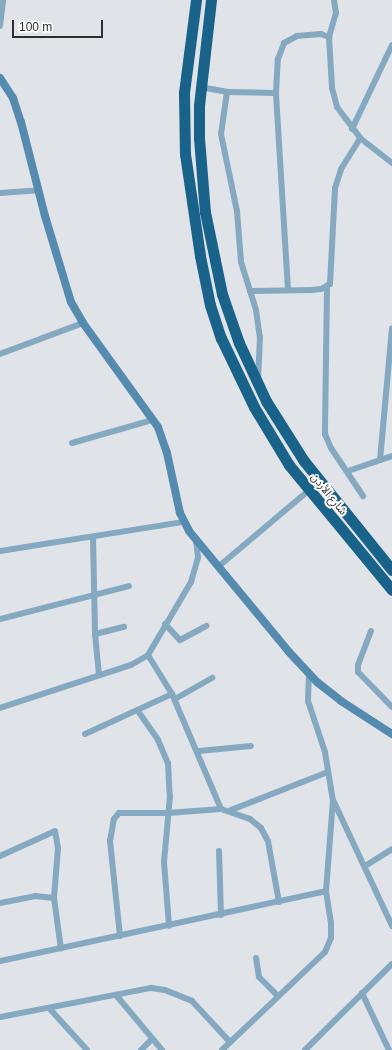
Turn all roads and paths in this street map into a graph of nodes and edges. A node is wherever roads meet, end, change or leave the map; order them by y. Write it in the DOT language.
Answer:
graph roads {
  1 [pos="3,0"];
  2 [pos="196,0"];
  3 [pos="211,0"];
  4 [pos="334,0"];
  5 [pos="0,26"];
  6 [pos="330,40"];
  7 [pos="392,45"];
  8 [pos="0,78"];
  9 [pos="200,87"];
  10 [pos="228,92"];
  11 [pos="276,93"];
  12 [pos="352,129"];
  13 [pos="360,138"];
  14 [pos="392,163"];
  15 [pos="39,190"];
  16 [pos="0,193"];
  17 [pos="327,287"];
  18 [pos="288,290"];
  19 [pos="250,291"];
  20 [pos="83,323"];
  21 [pos="392,329"];
  22 [pos="0,354"];
  23 [pos="258,386"];
  24 [pos="153,420"];
  25 [pos="72,443"];
  26 [pos="392,456"];
  27 [pos="380,460"];
  28 [pos="348,471"];
  29 [pos="309,490"];
  30 [pos="363,496"];
  31 [pos="184,522"];
  32 [pos="93,536"];
  33 [pos="196,541"];
  34 [pos="0,551"];
  35 [pos="218,566"];
  36 [pos="392,570"];
  37 [pos="129,586"];
  38 [pos="392,590"];
  39 [pos="94,593"];
  40 [pos="0,619"];
  41 [pos="165,624"];
  42 [pos="206,626"];
  43 [pos="124,627"];
  44 [pos="371,631"];
  45 [pos="95,634"];
  46 [pos="148,655"];
  47 [pos="309,674"];
  48 [pos="99,675"];
  49 [pos="212,678"];
  50 [pos="174,696"];
  51 [pos="392,706"];
  52 [pos="0,708"];
  53 [pos="138,711"];
  54 [pos="85,734"];
  55 [pos="392,734"];
  56 [pos="252,746"];
  57 [pos="199,751"];
  58 [pos="328,772"];
  59 [pos="333,800"];
  60 [pos="221,809"];
  61 [pos="231,810"];
  62 [pos="168,813"];
  63 [pos="392,849"];
  64 [pos="219,851"];
  65 [pos="0,856"];
  66 [pos="365,866"];
  67 [pos="326,891"];
  68 [pos="54,898"];
  69 [pos="279,902"];
  70 [pos="0,903"];
  71 [pos="221,915"];
  72 [pos="170,926"];
  73 [pos="392,926"];
  74 [pos="120,936"];
  75 [pos="60,949"];
  76 [pos="256,958"];
  77 [pos="0,961"];
  78 [pos="392,964"];
  79 [pos="362,993"];
  80 [pos="116,995"];
  81 [pos="278,996"];
  82 [pos="50,1009"];
  83 [pos="0,1017"];
  84 [pos="152,1039"];
  85 [pos="230,1042"];
  86 [pos="387,1049"];
  87 [pos="87,1050"];
  88 [pos="141,1050"];
  89 [pos="162,1050"];
  90 [pos="222,1050"];
  91 [pos="305,1050"];
  1 -- 5 [label="street"];
  2 -- 29 [label="highway, شارع الأردن"];
  3 -- 9 [label="highway, شارع الأردن"];
  4 -- 6 [label="street"];
  6 -- 11 [label="street"];
  6 -- 12 [label="street"];
  7 -- 12 [label="street"];
  8 -- 15 [label="street"];
  9 -- 10 [label="street"];
  9 -- 23 [label="highway, شارع الأردن"];
  10 -- 11 [label="street"];
  10 -- 19 [label="street"];
  11 -- 18 [label="street"];
  12 -- 13 [label="street"];
  13 -- 14 [label="street"];
  13 -- 17 [label="street"];
  15 -- 16 [label="street"];
  15 -- 20 [label="street"];
  17 -- 18 [label="street"];
  17 -- 28 [label="street"];
  18 -- 19 [label="street"];
  19 -- 23 [label="street"];
  20 -- 22 [label="street"];
  20 -- 24 [label="street"];
  21 -- 27 [label="street"];
  23 -- 36 [label="highway, شارع الأردن"];
  24 -- 25 [label="street"];
  24 -- 31 [label="street"];
  26 -- 27 [label="street"];
  27 -- 28 [label="street"];
  28 -- 30 [label="street"];
  29 -- 35 [label="street"];
  29 -- 38 [label="highway, شارع الأردن"];
  31 -- 32 [label="street"];
  31 -- 33 [label="street"];
  32 -- 34 [label="street"];
  32 -- 39 [label="street"];
  33 -- 35 [label="street"];
  33 -- 41 [label="street"];
  35 -- 47 [label="street"];
  37 -- 39 [label="street"];
  39 -- 40 [label="street"];
  39 -- 45 [label="street"];
  41 -- 42 [label="street"];
  41 -- 46 [label="street"];
  43 -- 45 [label="street"];
  44 -- 51 [label="street"];
  45 -- 48 [label="street"];
  46 -- 48 [label="street"];
  46 -- 50 [label="street"];
  47 -- 55 [label="street"];
  47 -- 58 [label="street"];
  48 -- 52 [label="street"];
  49 -- 50 [label="street"];
  50 -- 53 [label="street"];
  50 -- 57 [label="street"];
  53 -- 54 [label="street"];
  53 -- 62 [label="street"];
  56 -- 57 [label="street"];
  57 -- 60 [label="street"];
  58 -- 59 [label="street"];
  58 -- 61 [label="street"];
  59 -- 66 [label="street"];
  59 -- 67 [label="street"];
  60 -- 61 [label="street"];
  60 -- 62 [label="street"];
  61 -- 69 [label="street"];
  62 -- 72 [label="street"];
  62 -- 74 [label="street"];
  63 -- 66 [label="street"];
  64 -- 71 [label="street"];
  65 -- 68 [label="street"];
  66 -- 73 [label="street"];
  67 -- 69 [label="street"];
  67 -- 81 [label="street"];
  68 -- 70 [label="street"];
  68 -- 75 [label="street"];
  69 -- 71 [label="street"];
  71 -- 72 [label="street"];
  72 -- 74 [label="street"];
  74 -- 75 [label="street"];
  75 -- 77 [label="street"];
  76 -- 81 [label="street"];
  78 -- 79 [label="street"];
  79 -- 86 [label="street"];
  79 -- 91 [label="street"];
  80 -- 82 [label="street"];
  80 -- 84 [label="street"];
  80 -- 85 [label="street"];
  81 -- 85 [label="street"];
  82 -- 83 [label="street"];
  82 -- 87 [label="street"];
  84 -- 88 [label="street"];
  84 -- 89 [label="street"];
  85 -- 90 [label="street"];
}
